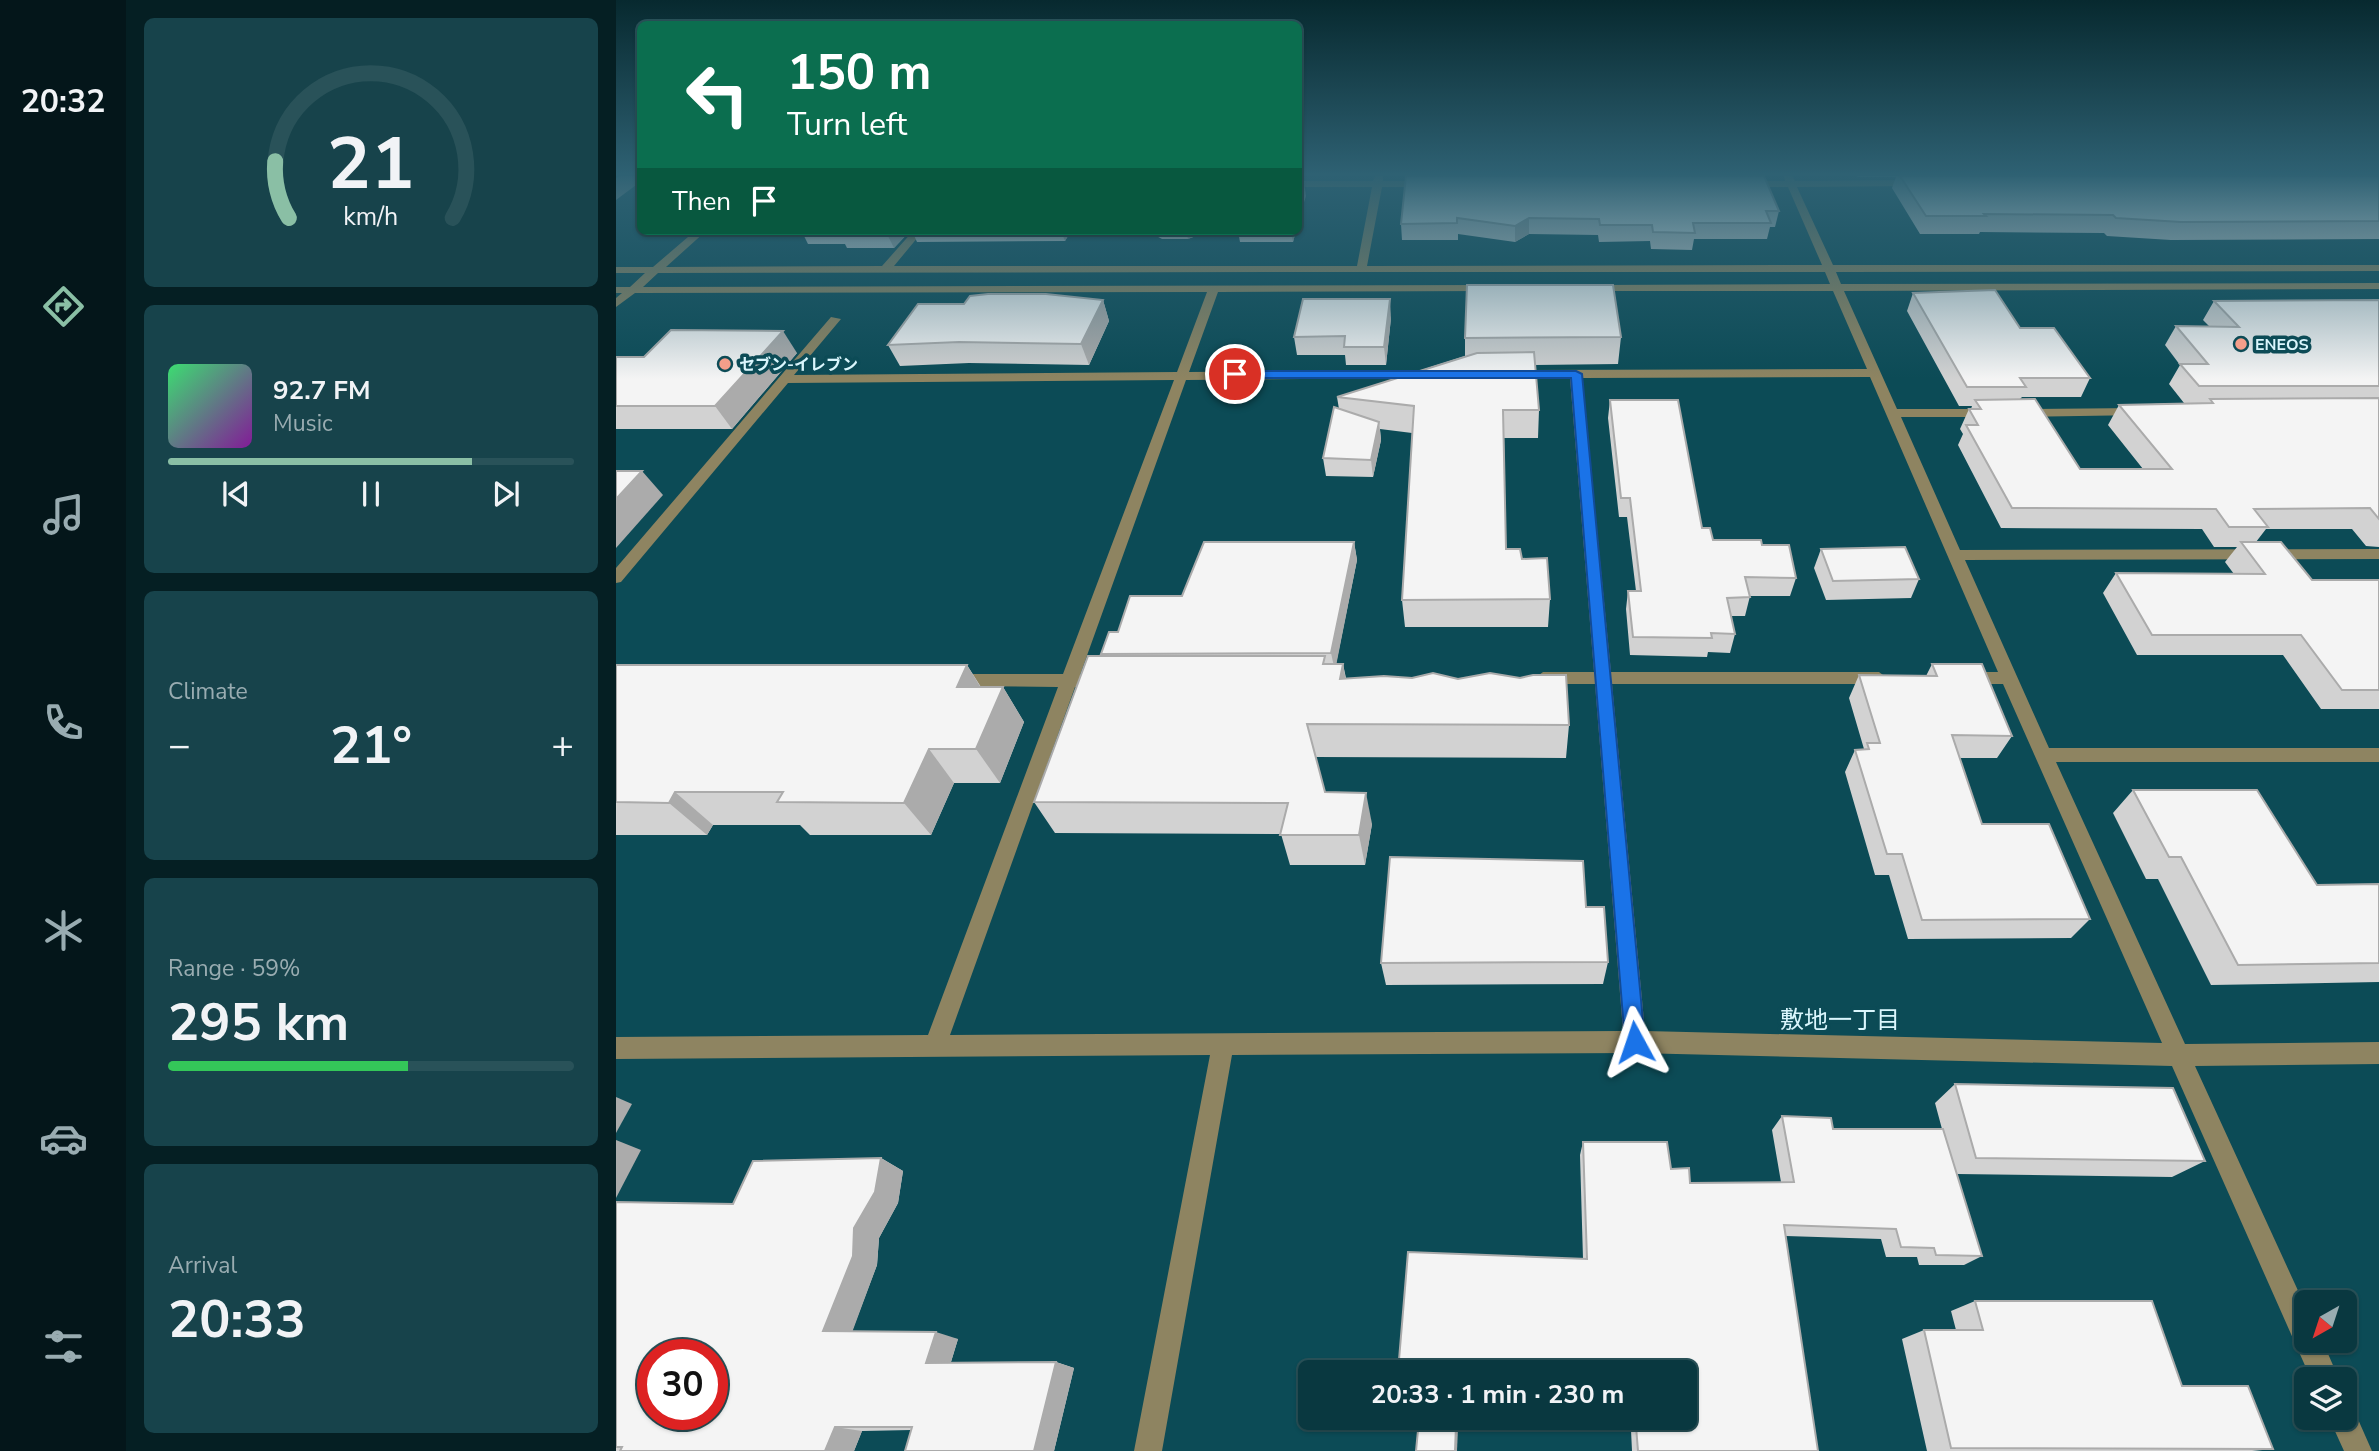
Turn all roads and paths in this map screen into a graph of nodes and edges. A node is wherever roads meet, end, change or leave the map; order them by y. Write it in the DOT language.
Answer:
graph roads {
  1 [pos="686,244"];
  2 [pos="907,244"];
  3 [pos="1366,244"];
  4 [pos="1817,244"];
  5 [pos="2379,268"];
  6 [pos="616,270"];
  7 [pos="656,270"];
  8 [pos="885,270"];
  9 [pos="1361,271"];
  10 [pos="1832,279"];
  11 [pos="2379,286"];
  12 [pos="1499,288"];
  13 [pos="1580,288"];
  14 [pos="1214,289"];
  15 [pos="616,290"];
  16 [pos="633,290"];
  17 [pos="616,304"];
  18 [pos="835,319"];
  19 [pos="1873,373"];
  20 [pos="1182,374"];
  21 [pos="1440,374"];
  22 [pos="1495,374"];
  23 [pos="1576,374"];
  24 [pos="784,379"];
  25 [pos="2157,412"];
  26 [pos="1893,413"];
  27 [pos="2379,554"];
  28 [pos="1954,555"];
  29 [pos="616,578"];
  30 [pos="1521,678"];
  31 [pos="1603,678"];
  32 [pos="1897,678"];
  33 [pos="1953,678"];
  34 [pos="2009,678"];
  35 [pos="932,680"];
  36 [pos="1069,681"];
  37 [pos="1124,681"];
  38 [pos="2379,754"];
  39 [pos="2043,755"];
  40 [pos="1635,1042"];
  41 [pos="1223,1044"];
  42 [pos="935,1045"];
  43 [pos="616,1048"];
  44 [pos="2379,1053"];
  45 [pos="2180,1055"];
  46 [pos="2294,1310"];
  47 [pos="2348,1430"];
  48 [pos="1148,1451"];
  49 [pos="2358,1451"];
  1 -- 7 [label="street"];
  2 -- 8 [label="street"];
  3 -- 9 [label="street"];
  4 -- 10 [label="street"];
  5 -- 10 [label="street"];
  6 -- 7 [label="street"];
  7 -- 8 [label="street"];
  7 -- 16 [label="street"];
  8 -- 9 [label="street"];
  9 -- 10 [label="street"];
  10 -- 11 [label="street"];
  10 -- 13 [label="street"];
  10 -- 19 [label="street"];
  12 -- 14 [label="street"];
  14 -- 16 [label="street"];
  14 -- 20 [label="street"];
  15 -- 16 [label="street"];
  16 -- 17 [label="street"];
  18 -- 24 [label="street"];
  19 -- 23 [label="street"];
  19 -- 26 [label="street"];
  20 -- 21 [label="street"];
  20 -- 24 [label="street"];
  20 -- 36 [label="street"];
  22 -- 23 [label="street"];
  23 -- 31 [label="street"];
  24 -- 29 [label="street"];
  25 -- 26 [label="street"];
  26 -- 28 [label="street"];
  27 -- 28 [label="street"];
  28 -- 34 [label="street"];
  30 -- 31 [label="street"];
  31 -- 32 [label="street"];
  31 -- 40 [label="street"];
  33 -- 34 [label="street"];
  34 -- 39 [label="street"];
  35 -- 36 [label="street"];
  36 -- 37 [label="street"];
  36 -- 42 [label="street"];
  38 -- 39 [label="street"];
  39 -- 45 [label="street"];
  40 -- 41 [label="street"];
  40 -- 45 [label="street"];
  41 -- 42 [label="street"];
  41 -- 48 [label="street"];
  42 -- 43 [label="street"];
  44 -- 45 [label="street"];
  45 -- 46 [label="street"];
  47 -- 49 [label="street"];
}
